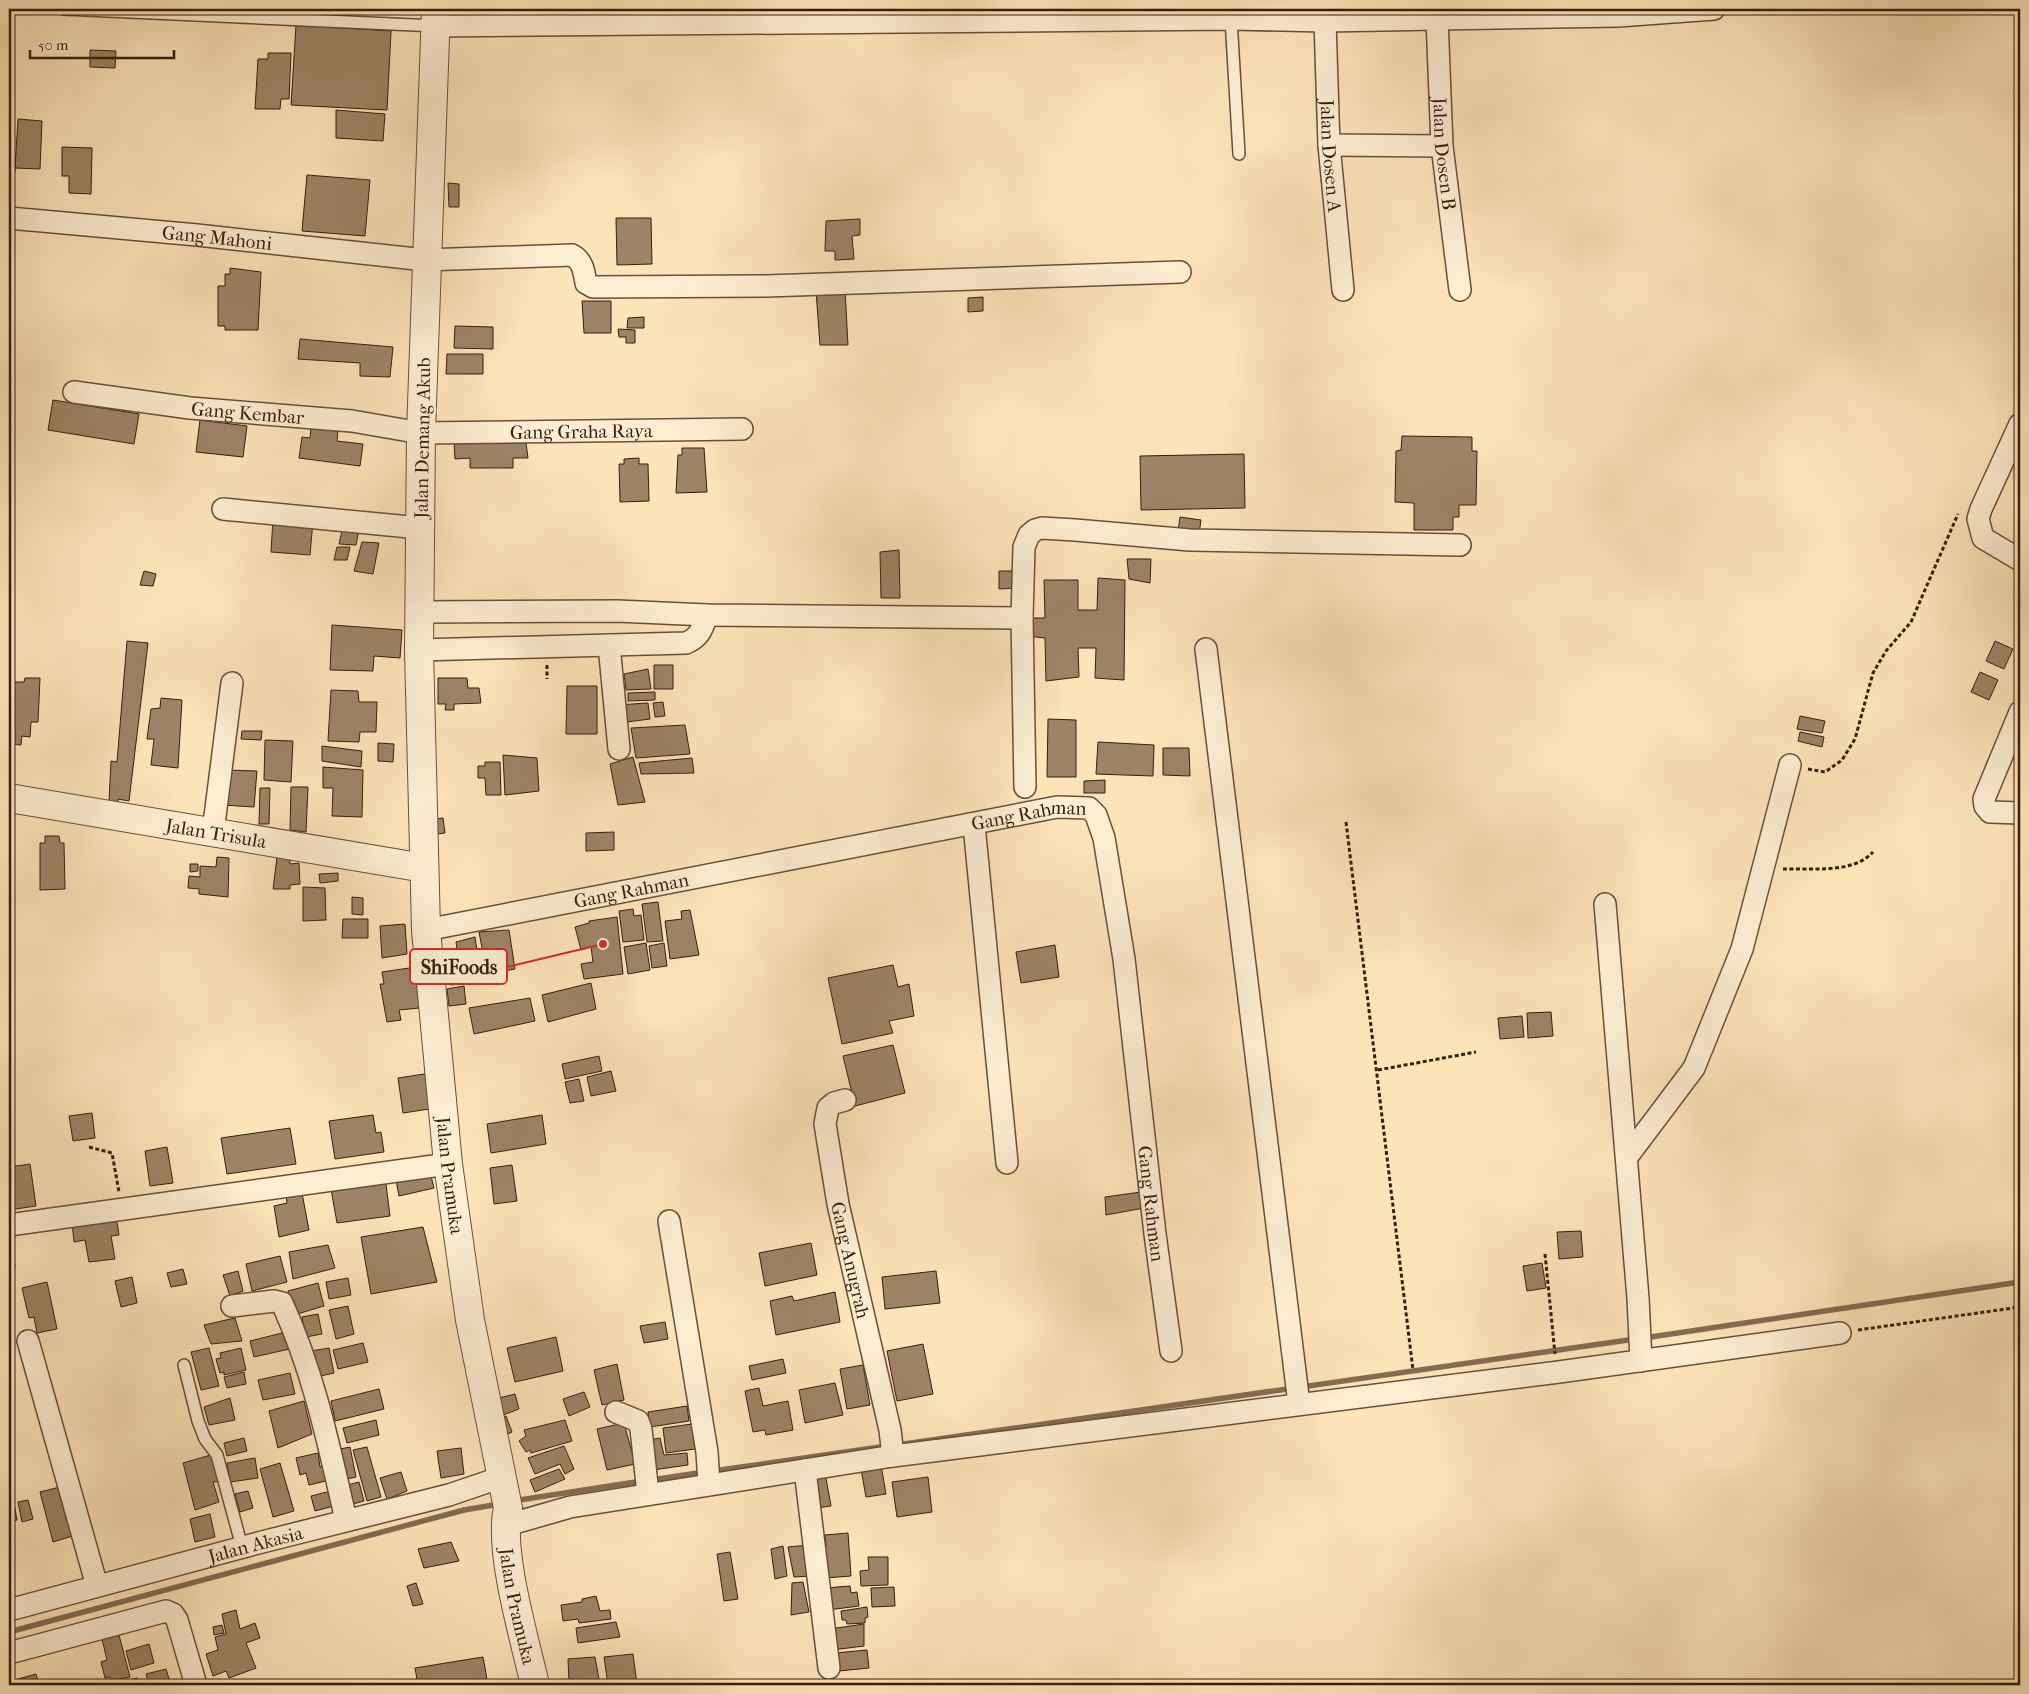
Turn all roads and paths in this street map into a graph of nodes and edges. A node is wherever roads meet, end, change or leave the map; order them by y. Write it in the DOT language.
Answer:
graph roads {
  1 [pos="64,9"];
  2 [pos="1714,9"];
  3 [pos="436,15"];
  4 [pos="1437,18"];
  5 [pos="1231,19"];
  6 [pos="1325,21"];
  7 [pos="1330,144"];
  8 [pos="1442,146"];
  9 [pos="1239,154"];
  10 [pos="9,218"];
  11 [pos="425,260"];
  12 [pos="1180,272"];
  13 [pos="1343,290"];
  14 [pos="1460,290"];
  15 [pos="74,392"];
  16 [pos="2020,424"];
  17 [pos="742,429"];
  18 [pos="421,433"];
  19 [pos="1960,507"];
  20 [pos="223,509"];
  21 [pos="420,528"];
  22 [pos="1460,544"];
  23 [pos="2020,560"];
  24 [pos="420,612"];
  25 [pos="707,615"];
  26 [pos="1022,618"];
  27 [pos="609,645"];
  28 [pos="1206,649"];
  29 [pos="419,650"];
  30 [pos="232,683"];
  31 [pos="2020,712"];
  32 [pos="619,749"];
  33 [pos="1790,765"];
  34 [pos="1025,787"];
  35 [pos="9,798"];
  36 [pos="2020,813"];
  37 [pos="1346,822"];
  38 [pos="974,825"];
  39 [pos="213,832"];
  40 [pos="1873,852"];
  41 [pos="424,868"];
  42 [pos="1763,870"];
  43 [pos="1605,904"];
  44 [pos="426,930"];
  45 [pos="1476,1052"];
  46 [pos="1378,1070"];
  47 [pos="845,1100"];
  48 [pos="89,1147"];
  49 [pos="1627,1157"];
  50 [pos="1007,1163"];
  51 [pos="448,1164"];
  52 [pos="122,1210"];
  53 [pos="669,1221"];
  54 [pos="9,1225"];
  55 [pos="1545,1254"];
  56 [pos="232,1306"];
  57 [pos="2020,1307"];
  58 [pos="1840,1333"];
  59 [pos="28,1341"];
  60 [pos="1171,1351"];
  61 [pos="1556,1359"];
  62 [pos="1641,1360"];
  63 [pos="184,1365"];
  64 [pos="1414,1372"];
  65 [pos="1299,1404"];
  66 [pos="616,1412"];
  67 [pos="892,1454"];
  68 [pos="708,1469"];
  69 [pos="805,1470"];
  70 [pos="646,1481"];
  71 [pos="504,1499"];
  72 [pos="346,1520"];
  73 [pos="242,1547"];
  74 [pos="97,1586"];
  75 [pos="9,1610"];
  76 [pos="10,1647"];
  77 [pos="828,1668"];
  78 [pos="196,1685"];
  79 [pos="536,1685"];
  1 -- 3 [label="lane"];
  2 -- 4 [label="street"];
  3 -- 5 [label="street"];
  3 -- 11 [label="street, Jalan Demang Akub"];
  4 -- 6 [label="street"];
  4 -- 8 [label="street, Jalan Dosen B"];
  5 -- 6 [label="street"];
  5 -- 9 [label="lane"];
  6 -- 7 [label="street, Jalan Dosen A"];
  7 -- 8 [label="street"];
  7 -- 13 [label="street, Jalan Dosen A"];
  8 -- 14 [label="street, Jalan Dosen B"];
  10 -- 11 [label="street, Gang Mahoni"];
  11 -- 12 [label="street, Gang Mahoni"];
  11 -- 18 [label="street, Jalan Demang Akub"];
  15 -- 18 [label="street, Gang Kembar"];
  16 -- 23 [label="street"];
  17 -- 18 [label="street, Gang Graha Raya"];
  18 -- 21 [label="street, Jalan Demang Akub"];
  19 -- 33 [label="path"];
  20 -- 21 [label="street"];
  21 -- 24 [label="street, Jalan Demang Akub"];
  22 -- 26 [label="street"];
  24 -- 25 [label="street"];
  24 -- 29 [label="street, Jalan Demang Akub"];
  25 -- 26 [label="street"];
  25 -- 27 [label="street"];
  26 -- 34 [label="street"];
  27 -- 29 [label="street"];
  27 -- 32 [label="street"];
  28 -- 65 [label="street"];
  29 -- 41 [label="street, Jalan Demang Akub"];
  30 -- 39 [label="street"];
  31 -- 36 [label="street"];
  33 -- 42 [label="street"];
  35 -- 39 [label="street, Jalan Trisula"];
  37 -- 46 [label="path"];
  38 -- 44 [label="street, Gang Rahman"];
  38 -- 50 [label="street"];
  38 -- 60 [label="street, Gang Rahman"];
  39 -- 41 [label="street, Jalan Trisula"];
  40 -- 42 [label="path"];
  41 -- 44 [label="street, Jalan Pramuka"];
  42 -- 49 [label="street"];
  43 -- 49 [label="street"];
  44 -- 51 [label="street, Jalan Pramuka"];
  45 -- 46 [label="path"];
  46 -- 64 [label="path"];
  47 -- 67 [label="street, Gang Anugrah"];
  48 -- 52 [label="path"];
  49 -- 62 [label="street"];
  51 -- 52 [label="street"];
  51 -- 71 [label="street, Jalan Pramuka"];
  52 -- 54 [label="street"];
  53 -- 68 [label="street"];
  55 -- 61 [label="path"];
  56 -- 72 [label="street"];
  57 -- 58 [label="path"];
  58 -- 62 [label="street, Jalan Akasia"];
  59 -- 74 [label="street"];
  62 -- 65 [label="street, Jalan Akasia"];
  63 -- 73 [label="lane"];
  65 -- 67 [label="street, Jalan Akasia"];
  66 -- 70 [label="street"];
  67 -- 69 [label="street, Jalan Akasia"];
  68 -- 69 [label="street, Jalan Akasia"];
  68 -- 70 [label="street, Jalan Akasia"];
  69 -- 77 [label="street"];
  70 -- 71 [label="street, Jalan Akasia"];
  71 -- 72 [label="street, Jalan Akasia"];
  71 -- 79 [label="street, Jalan Pramuka"];
  72 -- 73 [label="street, Jalan Akasia"];
  73 -- 74 [label="street, Jalan Akasia"];
  74 -- 75 [label="street, Jalan Akasia"];
  76 -- 78 [label="street"];
}
